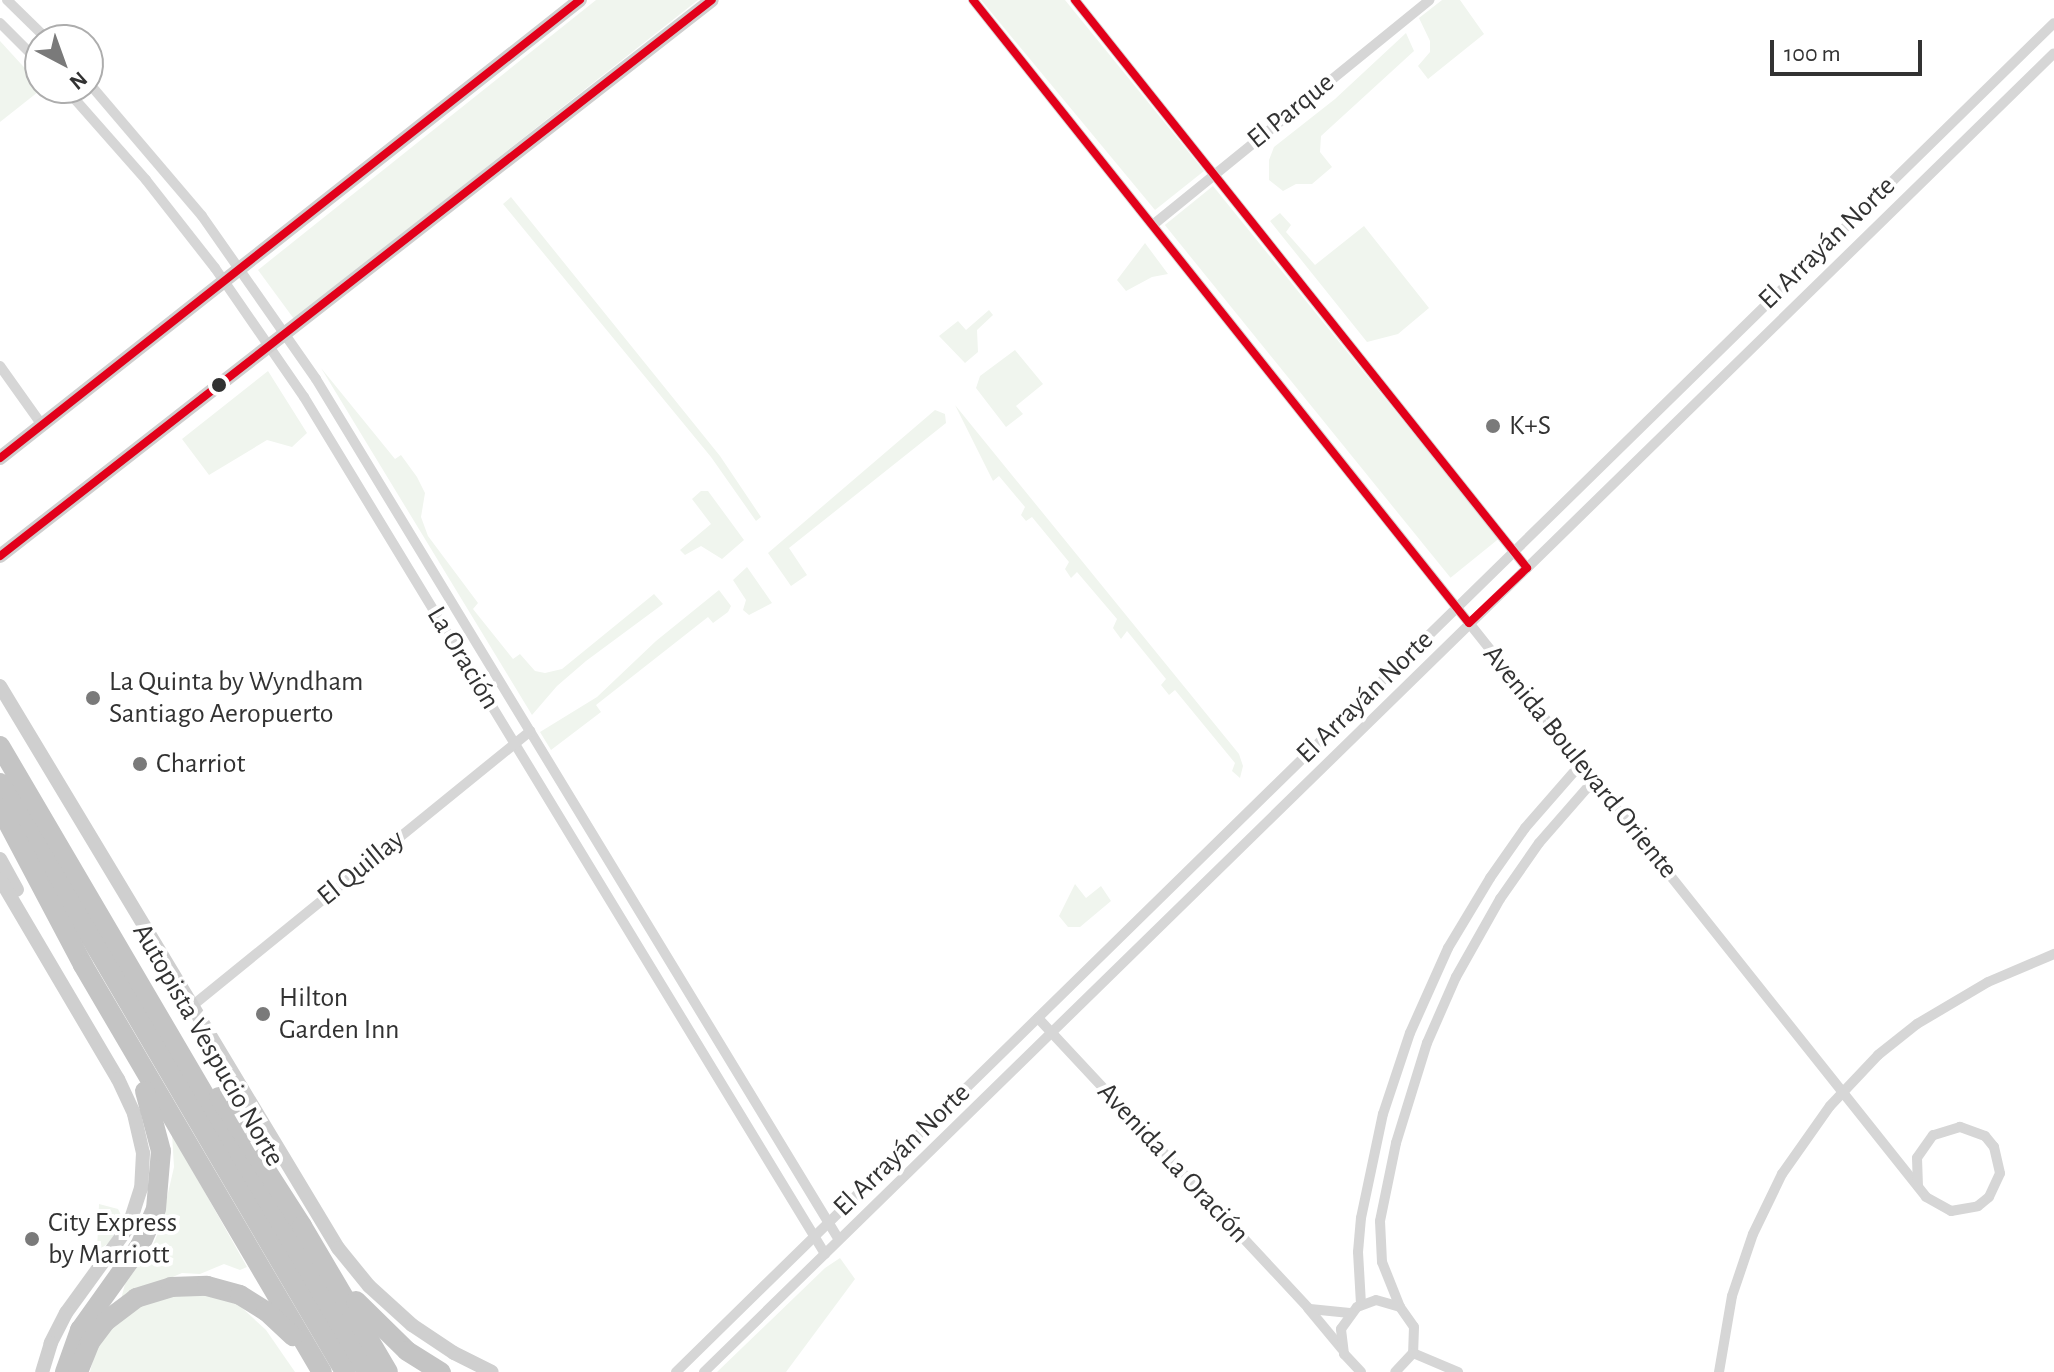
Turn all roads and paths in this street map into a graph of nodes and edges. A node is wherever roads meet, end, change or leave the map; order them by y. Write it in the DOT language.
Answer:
graph roads {
  1 [pos="7,0"];
  2 [pos="580,0"];
  3 [pos="712,0"];
  4 [pos="973,0"];
  5 [pos="1075,0"];
  6 [pos="1430,0"];
  7 [pos="0,23"];
  8 [pos="2054,23"];
  9 [pos="32,24"];
  10 [pos="24,47"];
  11 [pos="2054,53"];
  12 [pos="104,100"];
  13 [pos="79,104"];
  14 [pos="1214,174"];
  15 [pos="1154,224"];
  16 [pos="242,268"];
  17 [pos="225,281"];
  18 [pos="286,334"];
  19 [pos="270,345"];
  20 [pos="0,366"];
  21 [pos="42,425"];
  22 [pos="0,458"];
  23 [pos="1515,552"];
  24 [pos="0,556"];
  25 [pos="1527,568"];
  26 [pos="1457,608"];
  27 [pos="1469,623"];
  28 [pos="0,686"];
  29 [pos="530,731"];
  30 [pos="514,743"];
  31 [pos="0,746"];
  32 [pos="1580,765"];
  33 [pos="1593,781"];
  34 [pos="0,783"];
  35 [pos="0,808"];
  36 [pos="0,859"];
  37 [pos="0,879"];
  38 [pos="37,939"];
  39 [pos="2054,954"];
  40 [pos="192,1006"];
  41 [pos="155,1011"];
  42 [pos="1038,1018"];
  43 [pos="1051,1032"];
  44 [pos="126,1039"];
  45 [pos="1842,1090"];
  46 [pos="1918,1186"];
  47 [pos="828,1222"];
  48 [pos="302,1226"];
  49 [pos="814,1236"];
  50 [pos="839,1240"];
  51 [pos="825,1254"];
  52 [pos="1361,1304"];
  53 [pos="1400,1307"];
  54 [pos="1308,1308"];
  55 [pos="1350,1313"];
  56 [pos="1342,1349"];
  57 [pos="1413,1353"];
  58 [pos="319,1367"];
  59 [pos="1399,1370"];
  60 [pos="1359,1371"];
  61 [pos="42,1372"];
  62 [pos="65,1372"];
  63 [pos="78,1372"];
  64 [pos="345,1372"];
  65 [pos="367,1372"];
  66 [pos="388,1372"];
  67 [pos="441,1372"];
  68 [pos="492,1372"];
  69 [pos="676,1372"];
  70 [pos="704,1372"];
  71 [pos="1458,1372"];
  72 [pos="1719,1372"];
  1 -- 9 [label="street"];
  2 -- 16 [label="street"];
  3 -- 18 [label="street"];
  4 -- 15 [label="street, Avenida Boulevard Oriente"];
  5 -- 14 [label="street"];
  6 -- 14 [label="street, El Parque"];
  7 -- 10 [label="street"];
  8 -- 23 [label="street, El Arrayán Norte"];
  11 -- 25 [label="street, El Arrayán Norte"];
  12 -- 16 [label="street, La Oración"];
  13 -- 17 [label="street, La Oración"];
  14 -- 15 [label="street, El Parque"];
  14 -- 23 [label="street"];
  15 -- 26 [label="street, Avenida Boulevard Oriente"];
  16 -- 17 [label="street"];
  16 -- 18 [label="street, La Oración"];
  17 -- 19 [label="street, La Oración"];
  17 -- 21 [label="street"];
  18 -- 19 [label="street"];
  18 -- 29 [label="street, La Oración"];
  19 -- 24 [label="street"];
  19 -- 30 [label="street, La Oración"];
  20 -- 21 [label="street"];
  21 -- 22 [label="street"];
  23 -- 25 [label="street"];
  23 -- 26 [label="street, El Arrayán Norte"];
  25 -- 27 [label="street, El Arrayán Norte"];
  26 -- 27 [label="street, Avenida Boulevard Oriente"];
  26 -- 42 [label="street, El Arrayán Norte"];
  27 -- 32 [label="street, Avenida Boulevard Oriente"];
  27 -- 43 [label="street, El Arrayán Norte"];
  28 -- 40 [label="street"];
  29 -- 30 [label="street, El Quillay"];
  29 -- 47 [label="street, La Oración"];
  30 -- 40 [label="street, El Quillay"];
  30 -- 49 [label="street, La Oración"];
  31 -- 41 [label="highway, Autopista Vespucio Norte"];
  32 -- 33 [label="street, Avenida Boulevard Oriente"];
  32 -- 52 [label="street"];
  33 -- 45 [label="street, Avenida Boulevard Oriente"];
  33 -- 53 [label="street"];
  34 -- 64 [label="highway, Autopista Vespucio Norte"];
  35 -- 44 [label="highway"];
  36 -- 38 [label="street"];
  37 -- 38 [label="street"];
  38 -- 61 [label="street"];
  39 -- 45 [label="street"];
  40 -- 68 [label="street"];
  41 -- 48 [label="highway"];
  41 -- 65 [label="highway, Autopista Vespucio Norte"];
  42 -- 43 [label="street, Avenida La Oración"];
  42 -- 47 [label="street, El Arrayán Norte"];
  43 -- 50 [label="street, El Arrayán Norte"];
  43 -- 54 [label="street, Avenida La Oración"];
  44 -- 58 [label="highway"];
  44 -- 62 [label="highway"];
  45 -- 46 [label="street, Avenida Boulevard Oriente"];
  45 -- 72 [label="street"];
  46 -- 46 [label="street"];
  47 -- 49 [label="street, El Arrayán Norte"];
  47 -- 50 [label="street, La Oración"];
  48 -- 66 [label="highway"];
  48 -- 67 [label="highway"];
  49 -- 51 [label="street, La Oración"];
  49 -- 69 [label="street, El Arrayán Norte"];
  50 -- 51 [label="street, El Arrayán Norte"];
  51 -- 70 [label="street, El Arrayán Norte"];
  52 -- 53 [label="street"];
  52 -- 55 [label="street"];
  53 -- 57 [label="street"];
  54 -- 55 [label="street"];
  54 -- 56 [label="street, Avenida La Oración"];
  55 -- 56 [label="street"];
  56 -- 60 [label="street, Avenida La Oración"];
  57 -- 59 [label="street"];
  57 -- 71 [label="street"];
  58 -- 63 [label="highway"];
}
